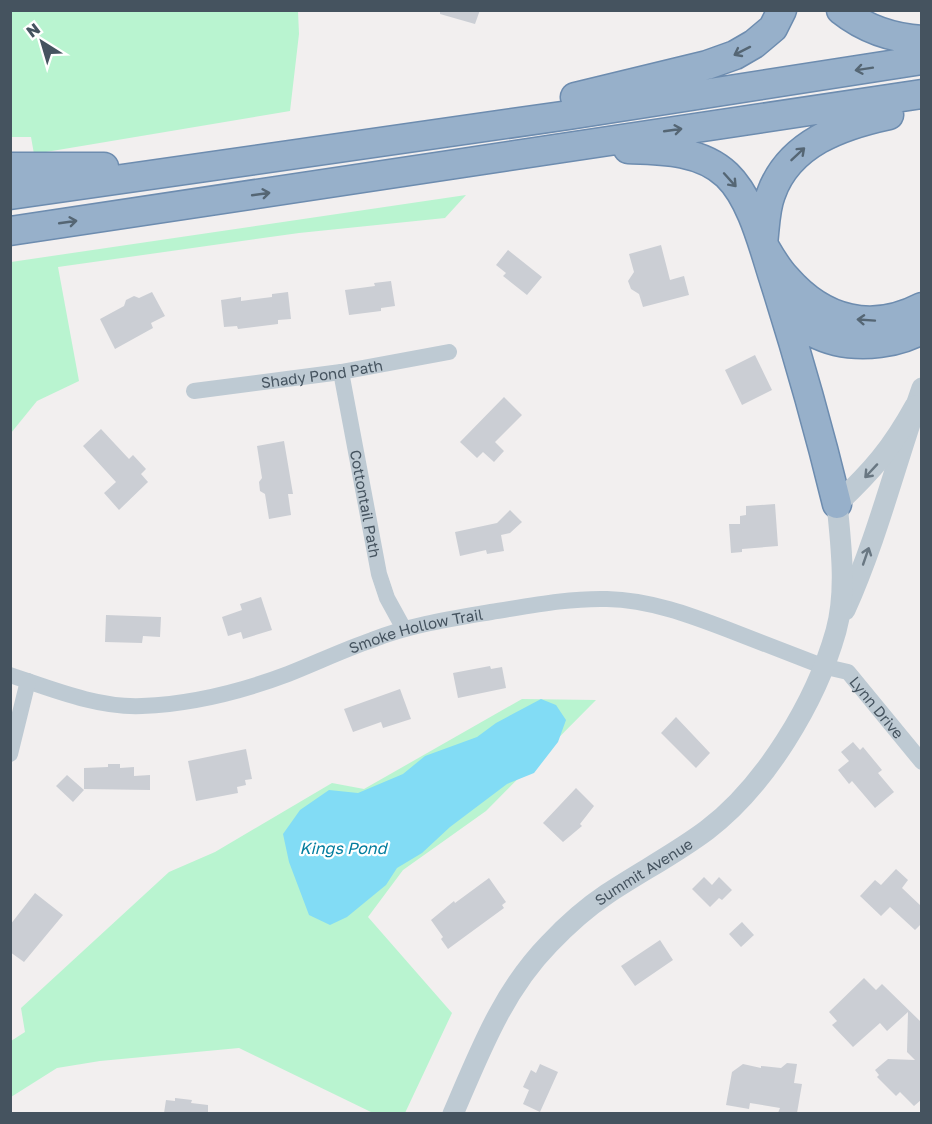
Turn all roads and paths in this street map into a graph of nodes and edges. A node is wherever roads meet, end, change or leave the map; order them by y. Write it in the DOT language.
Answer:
graph roads {
  1 [pos="782,10"];
  2 [pos="841,10"];
  3 [pos="921,40"];
  4 [pos="921,60"];
  5 [pos="921,94"];
  6 [pos="921,108"];
  7 [pos="357,145"];
  8 [pos="229,163"];
  9 [pos="10,167"];
  10 [pos="408,172"];
  11 [pos="10,195"];
  12 [pos="10,231"];
  13 [pos="763,244"];
  14 [pos="921,306"];
  15 [pos="786,317"];
  16 [pos="921,329"];
  17 [pos="449,352"];
  18 [pos="341,372"];
  19 [pos="194,391"];
  20 [pos="918,397"];
  21 [pos="837,504"];
  22 [pos="404,629"];
  23 [pos="836,630"];
  24 [pos="822,666"];
  25 [pos="10,675"];
  26 [pos="28,681"];
  27 [pos="10,754"];
  28 [pos="921,762"];
  29 [pos="453,1113"];
  1 -- 7 [label="highway, one-way"];
  2 -- 3 [label="highway"];
  4 -- 7 [label="highway, one-way"];
  10 -- 5 [label="highway, one-way"];
  13 -- 6 [label="highway, one-way"];
  7 -- 8 [label="highway"];
  8 -- 9 [label="highway"];
  8 -- 11 [label="highway"];
  12 -- 10 [label="highway, one-way"];
  10 -- 13 [label="highway, one-way"];
  14 -- 13 [label="highway, one-way"];
  13 -- 15 [label="highway"];
  15 -- 16 [label="highway"];
  15 -- 21 [label="highway"];
  17 -- 18 [label="street, Shady Pond Path"];
  18 -- 19 [label="street, Shady Pond Path"];
  18 -- 22 [label="street, Cottontail Path"];
  20 -- 21 [label="street, Summit Avenue, one-way"];
  23 -- 20 [label="street, Summit Avenue, one-way"];
  21 -- 23 [label="street, Summit Avenue"];
  22 -- 24 [label="street, Smoke Hollow Trail"];
  22 -- 26 [label="street, Smoke Hollow Trail"];
  23 -- 24 [label="street, Summit Avenue"];
  24 -- 28 [label="street, Lynn Drive"];
  24 -- 29 [label="street, Summit Avenue"];
  25 -- 26 [label="street, Smoke Hollow Trail"];
  26 -- 27 [label="street"];
}
